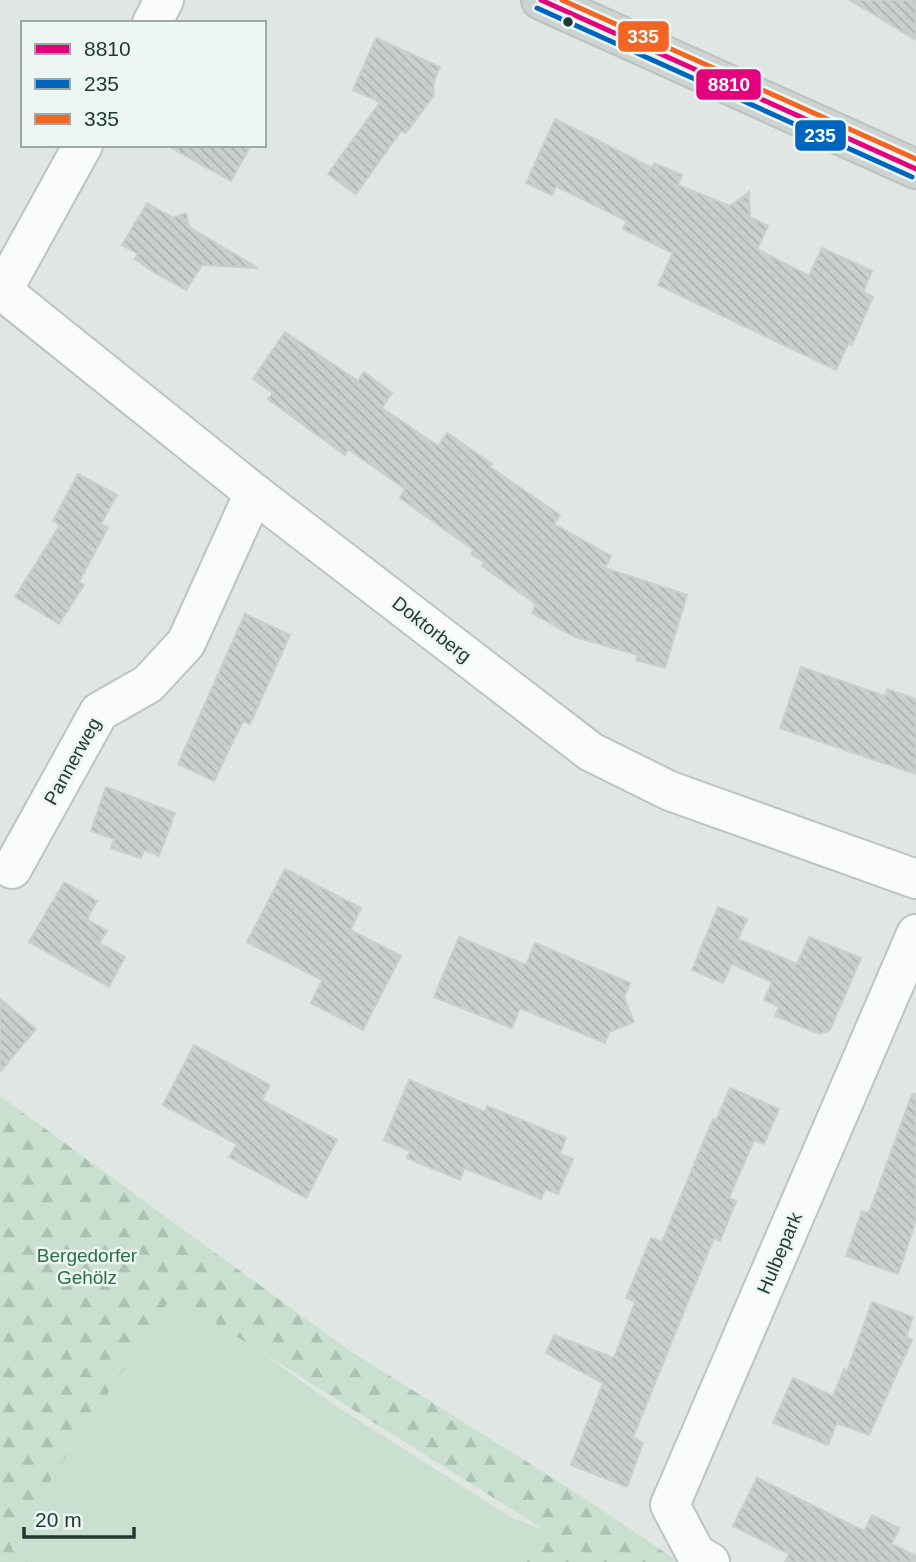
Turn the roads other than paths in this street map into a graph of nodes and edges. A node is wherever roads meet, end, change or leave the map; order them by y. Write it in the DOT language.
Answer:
graph roads {
  1 [pos="164,0"];
  2 [pos="541,0"];
  3 [pos="153,21"];
  4 [pos="82,147"];
  5 [pos="916,169"];
  6 [pos="1,290"];
  7 [pos="254,493"];
  8 [pos="12,869"];
  9 [pos="916,879"];
  10 [pos="916,934"];
  11 [pos="710,1562"];
  1 -- 3 [label="street"];
  2 -- 5 [label="main road"];
  4 -- 6 [label="street"];
  6 -- 7 [label="street, Doktorberg"];
  7 -- 8 [label="street, Pannerweg"];
  7 -- 9 [label="street, Doktorberg"];
  10 -- 11 [label="street, Hulbepark"];
}
